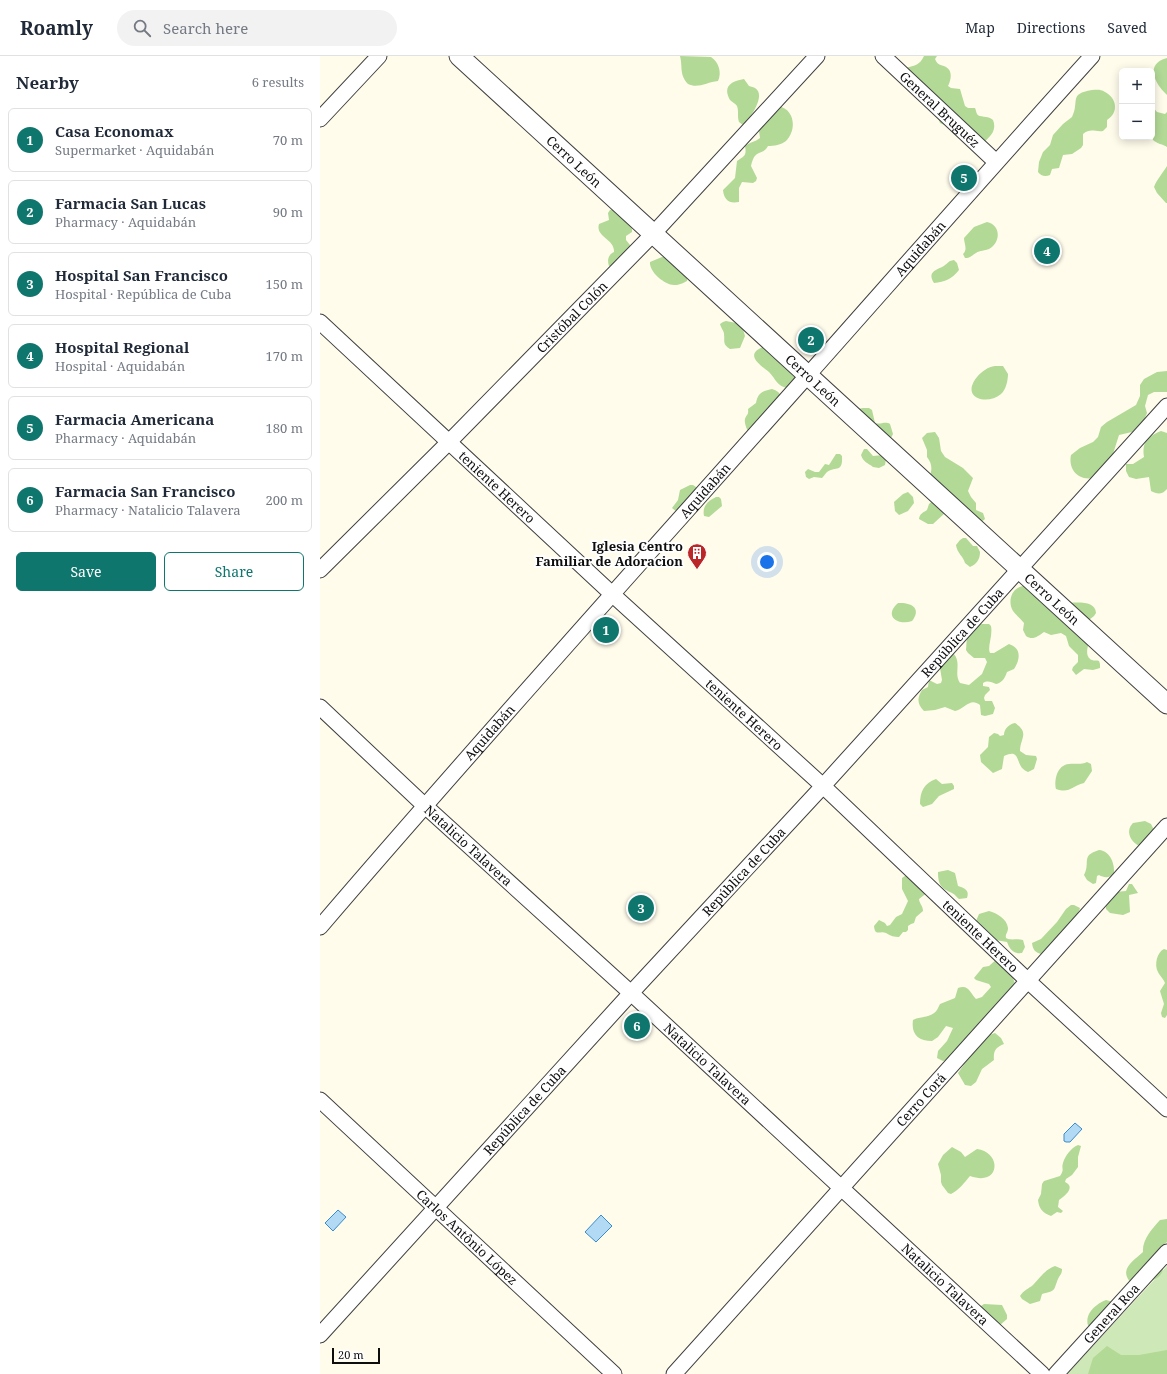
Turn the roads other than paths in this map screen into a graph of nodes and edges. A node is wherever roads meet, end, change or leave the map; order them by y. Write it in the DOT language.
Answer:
graph roads {
  1 [pos="379,56"];
  2 [pos="459,56"];
  3 [pos="817,56"];
  4 [pos="883,56"];
  5 [pos="1092,56"];
  6 [pos="320,119"];
  7 [pos="996,162"];
  8 [pos="654,233"];
  9 [pos="320,322"];
  10 [pos="807,375"];
  11 [pos="1167,406"];
  12 [pos="448,442"];
  13 [pos="320,570"];
  14 [pos="1019,570"];
  15 [pos="612,594"];
  16 [pos="1167,704"];
  17 [pos="320,707"];
  18 [pos="823,786"];
  19 [pos="424,805"];
  20 [pos="1167,826"];
  21 [pos="320,927"];
  22 [pos="1027,980"];
  23 [pos="631,993"];
  24 [pos="320,1100"];
  25 [pos="1167,1109"];
  26 [pos="841,1188"];
  27 [pos="435,1208"];
  28 [pos="1167,1252"];
  29 [pos="320,1335"];
  30 [pos="614,1374"];
  31 [pos="674,1374"];
  32 [pos="1042,1374"];
  33 [pos="1056,1374"];
  1 -- 6 [label="street"];
  2 -- 8 [label="street, Cerro León"];
  3 -- 8 [label="street, Cristóbal Colón"];
  4 -- 7 [label="street, General Bruguéz"];
  5 -- 7 [label="street, Aquidabán"];
  7 -- 10 [label="street, Aquidabán"];
  8 -- 10 [label="street, Cerro León"];
  8 -- 12 [label="street, Cristóbal Colón"];
  9 -- 12 [label="street, teniente Herero"];
  10 -- 14 [label="street, Cerro León"];
  10 -- 15 [label="street, Aquidabán"];
  11 -- 14 [label="street, República de Cuba"];
  12 -- 13 [label="street, Cristóbal Colón"];
  12 -- 15 [label="street, teniente Herero"];
  14 -- 16 [label="street, Cerro León"];
  14 -- 18 [label="street, República de Cuba"];
  15 -- 18 [label="street, teniente Herero"];
  15 -- 19 [label="street, Aquidabán"];
  17 -- 19 [label="street, Natalicio Talavera"];
  18 -- 22 [label="street, teniente Herero"];
  18 -- 23 [label="street, República de Cuba"];
  19 -- 21 [label="street, Aquidabán"];
  19 -- 23 [label="street, Natalicio Talavera"];
  20 -- 22 [label="street, Cerro Corá"];
  22 -- 25 [label="street, teniente Herero"];
  22 -- 26 [label="street, Cerro Corá"];
  23 -- 26 [label="street, Natalicio Talavera"];
  23 -- 27 [label="street, República de Cuba"];
  24 -- 27 [label="street, Carlos Antônio López"];
  26 -- 31 [label="street, Cerro Corá"];
  26 -- 32 [label="street, Natalicio Talavera"];
  27 -- 29 [label="street, República de Cuba"];
  27 -- 30 [label="street, Carlos Antônio López"];
  28 -- 33 [label="street, General Roa"];
}
